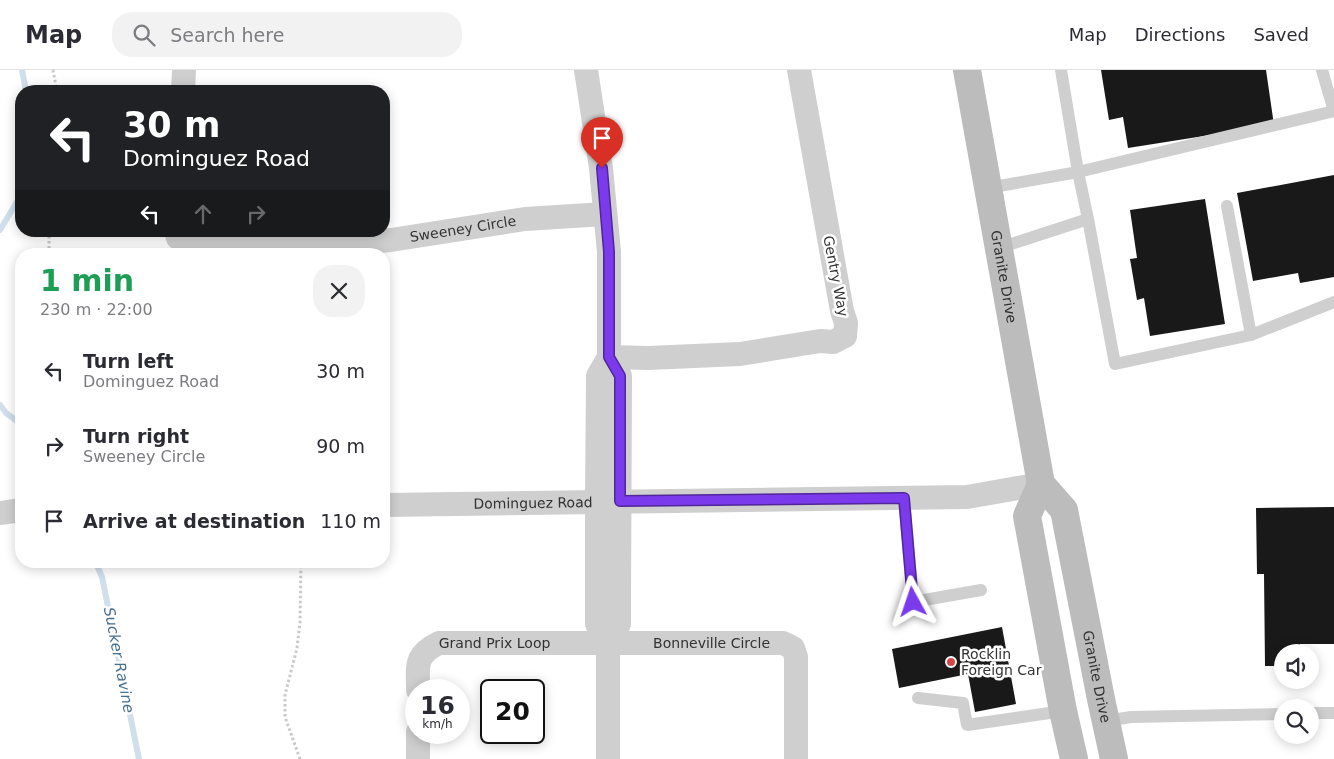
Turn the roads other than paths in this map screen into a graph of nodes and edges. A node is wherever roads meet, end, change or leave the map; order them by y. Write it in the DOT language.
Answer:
graph roads {
  1 [pos="184,70"];
  2 [pos="586,70"];
  3 [pos="798,70"];
  4 [pos="967,70"];
  5 [pos="1061,70"];
  6 [pos="1322,70"];
  7 [pos="183,85"];
  8 [pos="1334,111"];
  9 [pos="1078,172"];
  10 [pos="988,188"];
  11 [pos="1226,206"];
  12 [pos="605,214"];
  13 [pos="1088,219"];
  14 [pos="178,237"];
  15 [pos="999,248"];
  16 [pos="1334,302"];
  17 [pos="1251,335"];
  18 [pos="609,357"];
  19 [pos="1041,484"];
  20 [pos="904,498"];
  21 [pos="608,501"];
  22 [pos="390,505"];
  23 [pos="15,511"];
  24 [pos="0,513"];
  25 [pos="981,590"];
  26 [pos="608,643"];
  27 [pos="418,679"];
  28 [pos="918,698"];
  29 [pos="1063,711"];
  30 [pos="1319,713"];
  31 [pos="1334,713"];
  32 [pos="1274,714"];
  33 [pos="1106,721"];
  34 [pos="418,744"];
  35 [pos="418,759"];
  36 [pos="608,759"];
  37 [pos="796,759"];
  38 [pos="1074,759"];
  39 [pos="1114,759"];
  1 -- 7 [label="street"];
  2 -- 12 [label="street"];
  3 -- 18 [label="street, Gentry Way"];
  4 -- 10 [label="street, Granite Drive"];
  5 -- 9 [label="lane"];
  6 -- 8 [label="lane"];
  8 -- 9 [label="lane"];
  9 -- 10 [label="lane"];
  9 -- 13 [label="lane"];
  10 -- 15 [label="street, Granite Drive"];
  11 -- 17 [label="lane"];
  12 -- 14 [label="street, Sweeney Circle"];
  12 -- 18 [label="street"];
  13 -- 15 [label="lane"];
  13 -- 17 [label="lane"];
  15 -- 19 [label="street, Granite Drive"];
  16 -- 17 [label="lane"];
  18 -- 21 [label="street"];
  19 -- 20 [label="street, Dominguez Road"];
  19 -- 29 [label="street"];
  19 -- 33 [label="street, Granite Drive"];
  20 -- 21 [label="street, Dominguez Road"];
  20 -- 25 [label="lane"];
  21 -- 22 [label="street, Dominguez Road"];
  21 -- 26 [label="street"];
  23 -- 24 [label="street"];
  26 -- 27 [label="street, Grand Prix Loop"];
  26 -- 36 [label="street"];
  26 -- 37 [label="street, Bonneville Circle"];
  28 -- 29 [label="lane"];
  29 -- 38 [label="street"];
  30 -- 31 [label="lane"];
  32 -- 33 [label="lane"];
  33 -- 39 [label="street, Granite Drive"];
  34 -- 35 [label="street"];
}
